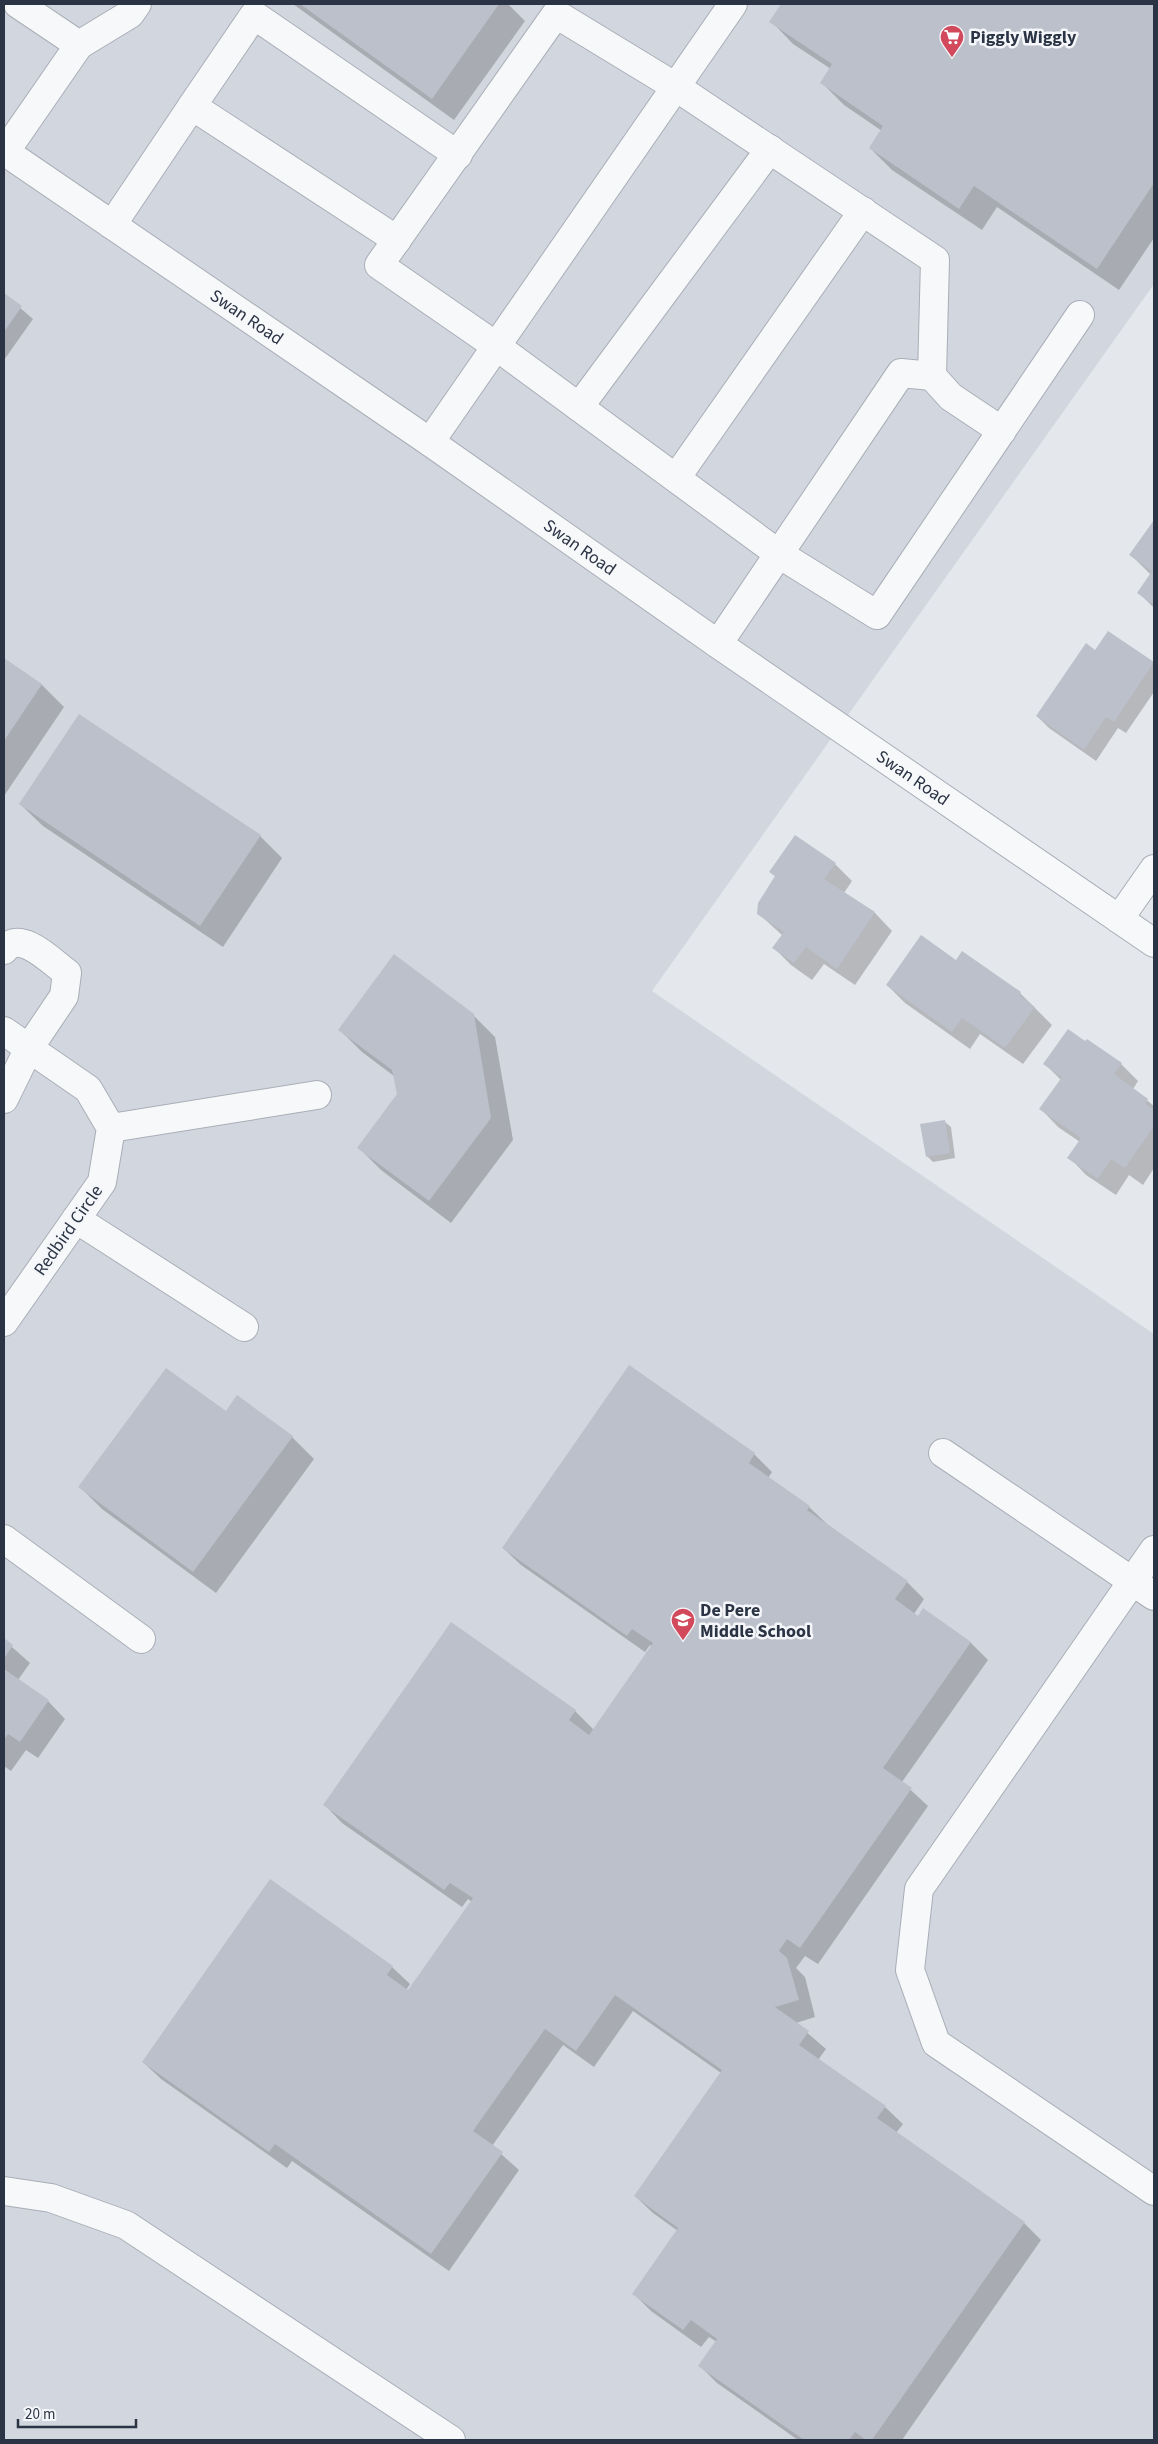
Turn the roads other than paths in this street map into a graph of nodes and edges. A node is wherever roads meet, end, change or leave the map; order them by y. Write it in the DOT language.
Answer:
graph roads {
  1 [pos="18,4"];
  2 [pos="136,4"];
  3 [pos="733,4"];
  4 [pos="79,45"];
  5 [pos="676,87"];
  6 [pos="192,106"];
  7 [pos="770,149"];
  8 [pos="4,152"];
  9 [pos="458,155"];
  10 [pos="863,211"];
  11 [pos="112,225"];
  12 [pos="397,240"];
  13 [pos="1080,315"];
  14 [pos="496,346"];
  15 [pos="932,376"];
  16 [pos="579,407"];
  17 [pos="1002,431"];
  18 [pos="430,442"];
  19 [pos="676,478"];
  20 [pos="779,554"];
  21 [pos="718,644"];
  22 [pos="1154,869"];
  23 [pos="1119,919"];
  24 [pos="1154,943"];
  25 [pos="4,950"];
  26 [pos="4,1031"];
  27 [pos="28,1048"];
  28 [pos="318,1095"];
  29 [pos="4,1099"];
  30 [pos="111,1128"];
  31 [pos="76,1219"];
  32 [pos="4,1322"];
  33 [pos="244,1327"];
  34 [pos="943,1453"];
  35 [pos="4,1539"];
  36 [pos="1154,1550"];
  37 [pos="1144,1588"];
  38 [pos="141,1639"];
  39 [pos="4,2191"];
  40 [pos="1154,2191"];
  41 [pos="451,2440"];
  1 -- 4 [label="street"];
  2 -- 4 [label="street"];
  3 -- 5 [label="street"];
  4 -- 8 [label="street"];
  5 -- 7 [label="street"];
  5 -- 9 [label="street"];
  5 -- 14 [label="street"];
  6 -- 9 [label="street"];
  6 -- 11 [label="street"];
  6 -- 12 [label="street"];
  7 -- 10 [label="street"];
  7 -- 16 [label="street"];
  8 -- 11 [label="street, Swan Road"];
  9 -- 12 [label="street"];
  10 -- 15 [label="street"];
  10 -- 19 [label="street"];
  11 -- 18 [label="street, Swan Road"];
  12 -- 14 [label="street"];
  13 -- 17 [label="street"];
  14 -- 16 [label="street"];
  14 -- 18 [label="street"];
  15 -- 17 [label="street"];
  15 -- 20 [label="street"];
  16 -- 19 [label="street"];
  17 -- 20 [label="street"];
  18 -- 21 [label="street, Swan Road"];
  19 -- 20 [label="street"];
  20 -- 21 [label="street"];
  21 -- 23 [label="street, Swan Road"];
  22 -- 23 [label="street"];
  23 -- 24 [label="street, Swan Road"];
  25 -- 27 [label="street"];
  26 -- 27 [label="street"];
  27 -- 29 [label="street"];
  27 -- 30 [label="street"];
  28 -- 30 [label="street"];
  30 -- 31 [label="street, Redbird Circle"];
  31 -- 32 [label="street, Redbird Circle"];
  31 -- 33 [label="street"];
  34 -- 37 [label="street"];
  35 -- 38 [label="street"];
  36 -- 37 [label="street"];
  37 -- 40 [label="street"];
  39 -- 41 [label="street"];
}
